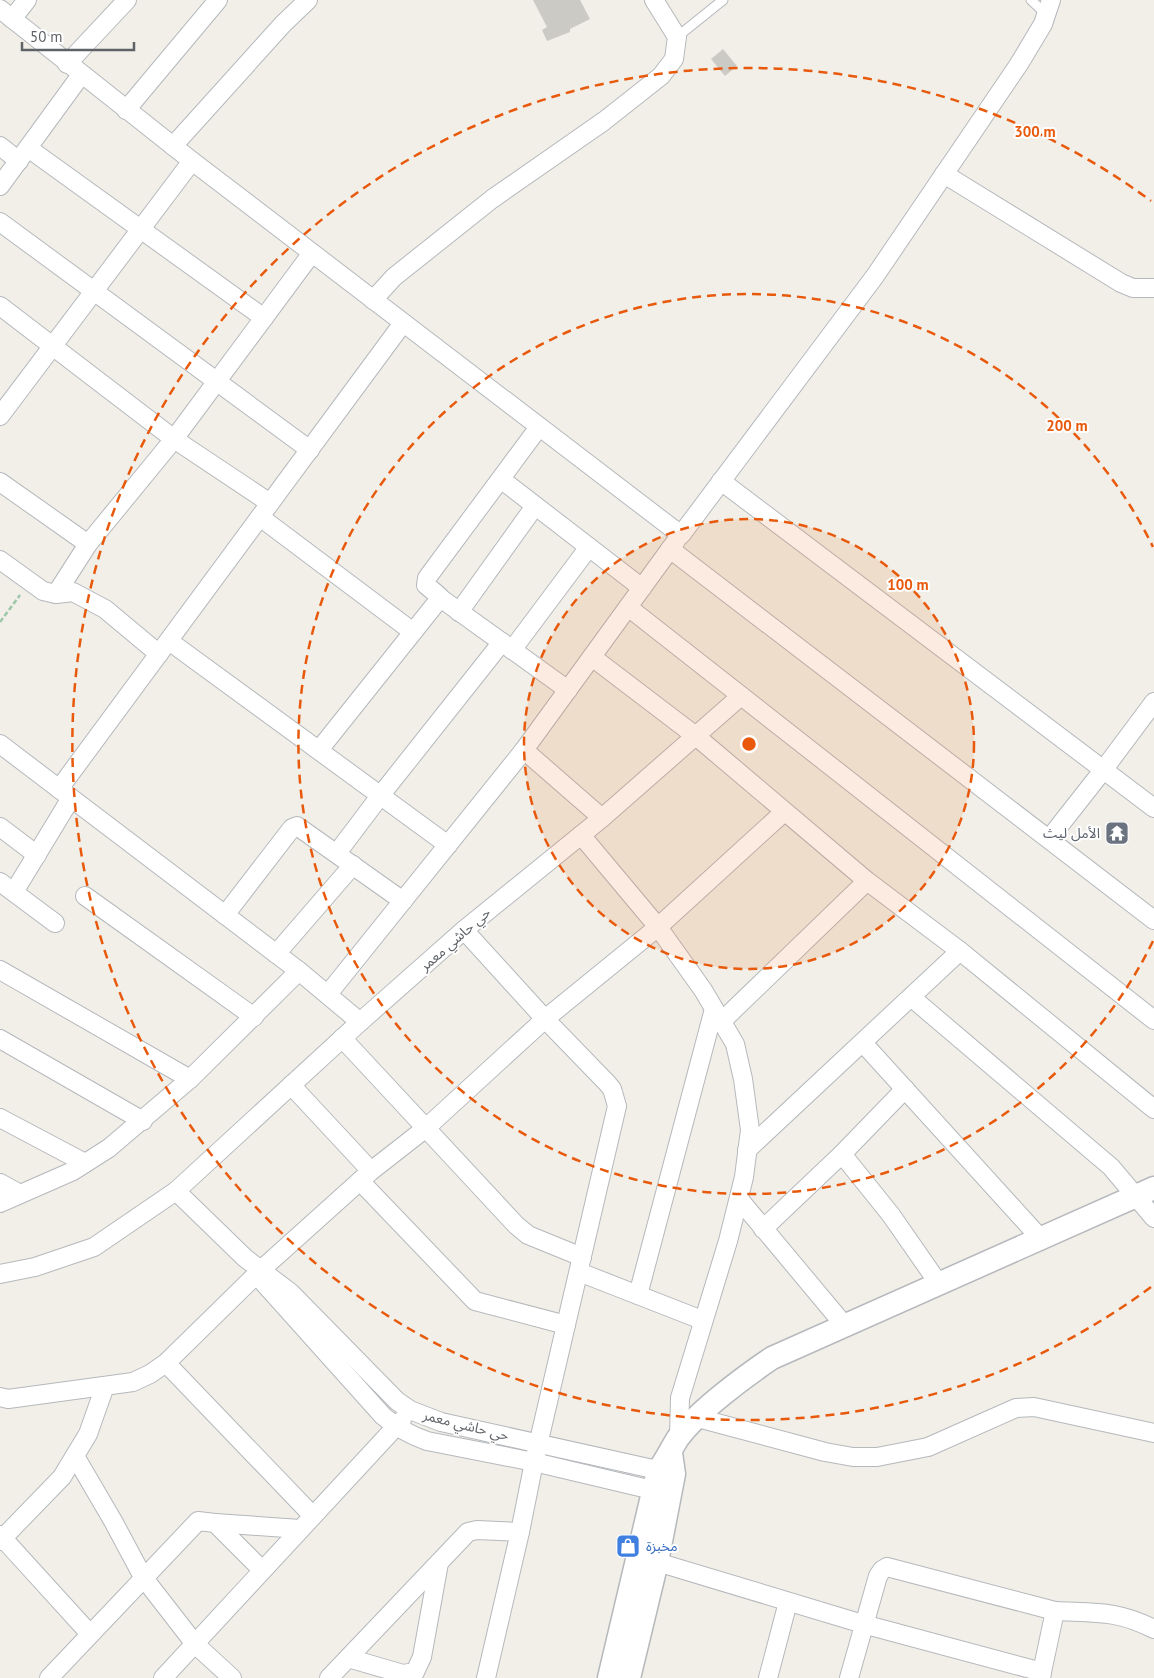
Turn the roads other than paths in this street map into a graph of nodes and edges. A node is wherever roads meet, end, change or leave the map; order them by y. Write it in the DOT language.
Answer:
graph roads {
  1 [pos="27,0"];
  2 [pos="127,0"];
  3 [pos="218,0"];
  4 [pos="308,0"];
  5 [pos="654,0"];
  6 [pos="723,0"];
  7 [pos="1031,0"];
  8 [pos="1049,7"];
  9 [pos="6,14"];
  10 [pos="677,37"];
  11 [pos="67,64"];
  12 [pos="81,75"];
  13 [pos="126,110"];
  14 [pos="0,146"];
  15 [pos="173,146"];
  16 [pos="23,154"];
  17 [pos="192,161"];
  18 [pos="944,174"];
  19 [pos="0,186"];
  20 [pos="0,222"];
  21 [pos="142,228"];
  22 [pos="312,253"];
  23 [pos="1154,288"];
  24 [pos="94,291"];
  25 [pos="373,300"];
  26 [pos="0,306"];
  27 [pos="264,318"];
  28 [pos="403,323"];
  29 [pos="53,346"];
  30 [pos="217,381"];
  31 [pos="0,416"];
  32 [pos="539,427"];
  33 [pos="174,439"];
  34 [pos="310,450"];
  35 [pos="502,480"];
  36 [pos="721,481"];
  37 [pos="0,482"];
  38 [pos="535,506"];
  39 [pos="265,510"];
  40 [pos="681,535"];
  41 [pos="88,544"];
  42 [pos="589,547"];
  43 [pos="670,549"];
  44 [pos="0,560"];
  45 [pos="642,588"];
  46 [pos="56,594"];
  47 [pos="439,597"];
  48 [pos="628,607"];
  49 [pos="459,612"];
  50 [pos="413,632"];
  51 [pos="507,646"];
  52 [pos="164,647"];
  53 [pos="592,657"];
  54 [pos="568,690"];
  55 [pos="741,696"];
  56 [pos="1152,708"];
  57 [pos="697,737"];
  58 [pos="0,744"];
  59 [pos="319,750"];
  60 [pos="524,750"];
  61 [pos="1104,769"];
  62 [pos="65,793"];
  63 [pos="380,796"];
  64 [pos="1154,808"];
  65 [pos="784,812"];
  66 [pos="602,818"];
  67 [pos="0,827"];
  68 [pos="581,835"];
  69 [pos="1049,839"];
  70 [pos="448,845"];
  71 [pos="337,854"];
  72 [pos="37,855"];
  73 [pos="353,865"];
  74 [pos="867,881"];
  75 [pos="7,887"];
  76 [pos="85,896"];
  77 [pos="403,901"];
  78 [pos="225,915"];
  79 [pos="1154,920"];
  80 [pos="55,923"];
  81 [pos="658,927"];
  82 [pos="464,930"];
  83 [pos="960,951"];
  84 [pos="276,954"];
  85 [pos="0,970"];
  86 [pos="299,971"];
  87 [pos="328,994"];
  88 [pos="911,997"];
  89 [pos="718,1015"];
  90 [pos="254,1018"];
  91 [pos="545,1019"];
  92 [pos="1154,1020"];
  93 [pos="360,1022"];
  94 [pos="342,1038"];
  95 [pos="0,1039"];
  96 [pos="863,1043"];
  97 [pos="190,1079"];
  98 [pos="291,1085"];
  99 [pos="905,1089"];
  100 [pos="1154,1109"];
  101 [pos="0,1118"];
  102 [pos="143,1121"];
  103 [pos="426,1128"];
  104 [pos="747,1150"];
  105 [pos="842,1154"];
  106 [pos="85,1163"];
  107 [pos="366,1176"];
  108 [pos="0,1183"];
  109 [pos="176,1191"];
  110 [pos="1146,1192"];
  111 [pos="20,1194"];
  112 [pos="739,1200"];
  113 [pos="0,1203"];
  114 [pos="1154,1218"];
  115 [pos="764,1229"];
  116 [pos="1041,1239"];
  117 [pos="580,1264"];
  118 [pos="256,1269"];
  119 [pos="0,1274"];
  120 [pos="939,1284"];
  121 [pos="638,1295"];
  122 [pos="702,1320"];
  123 [pos="566,1325"];
  124 [pos="844,1326"];
  125 [pos="166,1363"];
  126 [pos="105,1386"];
  127 [pos="0,1397"];
  128 [pos="410,1410"];
  129 [pos="698,1418"];
  130 [pos="396,1427"];
  131 [pos="1154,1434"];
  132 [pos="538,1443"];
  133 [pos="75,1456"];
  134 [pos="534,1462"];
  135 [pos="667,1470"];
  136 [pos="312,1515"];
  137 [pos="215,1523"];
  138 [pos="300,1529"];
  139 [pos="520,1532"];
  140 [pos="1,1539"];
  141 [pos="647,1559"];
  142 [pos="439,1563"];
  143 [pos="262,1570"];
  144 [pos="143,1577"];
  145 [pos="788,1602"];
  146 [pos="1055,1610"];
  147 [pos="864,1624"];
  148 [pos="1154,1629"];
  149 [pos="90,1634"];
  150 [pos="195,1644"];
  151 [pos="348,1658"];
  152 [pos="1042,1675"];
  153 [pos="49,1678"];
  154 [pos="163,1678"];
  155 [pos="232,1678"];
  156 [pos="329,1678"];
  157 [pos="486,1678"];
  158 [pos="609,1678"];
  159 [pos="629,1678"];
  160 [pos="768,1678"];
  161 [pos="849,1678"];
  1 -- 9 [label="street"];
  2 -- 11 [label="street"];
  3 -- 13 [label="street"];
  4 -- 15 [label="street"];
  5 -- 10 [label="street"];
  6 -- 10 [label="lane"];
  7 -- 8 [label="lane"];
  8 -- 18 [label="street"];
  9 -- 11 [label="street"];
  10 -- 25 [label="street"];
  11 -- 12 [label="street"];
  12 -- 13 [label="street"];
  12 -- 16 [label="street"];
  13 -- 15 [label="street"];
  14 -- 16 [label="street"];
  15 -- 17 [label="street"];
  16 -- 19 [label="street"];
  16 -- 21 [label="street"];
  17 -- 21 [label="street"];
  17 -- 22 [label="street"];
  18 -- 23 [label="street"];
  18 -- 36 [label="street"];
  20 -- 24 [label="street"];
  21 -- 24 [label="street"];
  21 -- 27 [label="street"];
  22 -- 25 [label="street"];
  22 -- 27 [label="street"];
  24 -- 29 [label="street"];
  24 -- 30 [label="street"];
  25 -- 28 [label="street"];
  26 -- 29 [label="street"];
  27 -- 30 [label="street"];
  28 -- 32 [label="street"];
  28 -- 34 [label="street"];
  29 -- 31 [label="street"];
  29 -- 33 [label="street"];
  30 -- 33 [label="street"];
  30 -- 34 [label="street"];
  32 -- 35 [label="street"];
  32 -- 40 [label="street"];
  33 -- 39 [label="street"];
  33 -- 41 [label="street"];
  34 -- 39 [label="street"];
  35 -- 38 [label="street"];
  35 -- 47 [label="street"];
  36 -- 40 [label="street"];
  36 -- 61 [label="street"];
  37 -- 41 [label="street"];
  38 -- 42 [label="street"];
  38 -- 49 [label="street"];
  39 -- 50 [label="street"];
  39 -- 52 [label="street"];
  40 -- 43 [label="street"];
  41 -- 46 [label="street"];
  42 -- 45 [label="street"];
  42 -- 51 [label="street"];
  43 -- 45 [label="street"];
  43 -- 69 [label="street"];
  44 -- 46 [label="street"];
  45 -- 48 [label="street"];
  46 -- 52 [label="street"];
  47 -- 49 [label="street"];
  47 -- 50 [label="street"];
  48 -- 53 [label="street"];
  48 -- 55 [label="street"];
  49 -- 51 [label="street"];
  50 -- 59 [label="street"];
  51 -- 54 [label="street"];
  51 -- 63 [label="street"];
  52 -- 59 [label="street"];
  52 -- 62 [label="street"];
  53 -- 54 [label="street"];
  53 -- 57 [label="street"];
  54 -- 60 [label="street"];
  55 -- 57 [label="street, حي حاشي معمر"];
  55 -- 92 [label="street"];
  56 -- 61 [label="street"];
  57 -- 65 [label="street"];
  57 -- 66 [label="street, حي حاشي معمر"];
  58 -- 62 [label="street"];
  59 -- 63 [label="street"];
  60 -- 66 [label="street"];
  60 -- 70 [label="street"];
  61 -- 64 [label="street"];
  61 -- 69 [label="street"];
  62 -- 72 [label="street"];
  62 -- 78 [label="street"];
  63 -- 70 [label="street"];
  63 -- 71 [label="street"];
  65 -- 74 [label="street"];
  65 -- 81 [label="street"];
  66 -- 68 [label="street, حي حاشي معمر"];
  67 -- 72 [label="street"];
  68 -- 81 [label="street"];
  68 -- 82 [label="street, حي حاشي معمر"];
  69 -- 79 [label="street"];
  70 -- 77 [label="street"];
  71 -- 73 [label="street"];
  71 -- 78 [label="street"];
  72 -- 75 [label="street"];
  73 -- 77 [label="street"];
  73 -- 84 [label="street"];
  74 -- 83 [label="street"];
  74 -- 89 [label="street"];
  75 -- 80 [label="street"];
  76 -- 90 [label="street"];
  77 -- 87 [label="street"];
  78 -- 84 [label="street"];
  81 -- 89 [label="street"];
  81 -- 91 [label="street"];
  82 -- 91 [label="street"];
  82 -- 93 [label="street, حي حاشي معمر"];
  83 -- 88 [label="street"];
  83 -- 100 [label="street"];
  84 -- 86 [label="street"];
  85 -- 97 [label="street"];
  86 -- 87 [label="street"];
  86 -- 90 [label="street"];
  87 -- 93 [label="street"];
  88 -- 96 [label="street"];
  88 -- 110 [label="street"];
  89 -- 104 [label="street"];
  89 -- 121 [label="street"];
  90 -- 97 [label="street"];
  91 -- 103 [label="street"];
  91 -- 117 [label="street"];
  93 -- 94 [label="street, حي حاشي معمر"];
  94 -- 98 [label="street, حي حاشي معمر"];
  94 -- 103 [label="street"];
  95 -- 102 [label="street"];
  96 -- 99 [label="street"];
  96 -- 104 [label="street"];
  97 -- 102 [label="street"];
  98 -- 107 [label="street"];
  98 -- 109 [label="street, حي حاشي معمر"];
  99 -- 105 [label="street"];
  99 -- 116 [label="street"];
  101 -- 106 [label="street"];
  102 -- 106 [label="street"];
  103 -- 107 [label="street"];
  103 -- 117 [label="street"];
  104 -- 112 [label="street"];
  105 -- 115 [label="street"];
  105 -- 120 [label="street"];
  106 -- 111 [label="street"];
  107 -- 118 [label="street"];
  107 -- 123 [label="street"];
  108 -- 111 [label="street"];
  109 -- 118 [label="street, حي حاشي معمر"];
  109 -- 119 [label="street, حي حاشي معمر"];
  110 -- 114 [label="street"];
  110 -- 116 [label="street"];
  111 -- 113 [label="street"];
  112 -- 115 [label="street"];
  112 -- 122 [label="street"];
  115 -- 124 [label="street"];
  116 -- 120 [label="street"];
  117 -- 121 [label="street"];
  117 -- 123 [label="street"];
  118 -- 125 [label="street"];
  118 -- 128 [label="street, حي حاشي معمر"];
  118 -- 130 [label="street, حي حاشي معمر"];
  120 -- 124 [label="street"];
  121 -- 122 [label="street"];
  122 -- 135 [label="street"];
  123 -- 132 [label="street"];
  124 -- 129 [label="street"];
  125 -- 126 [label="street"];
  125 -- 136 [label="street"];
  126 -- 127 [label="street"];
  126 -- 133 [label="street"];
  128 -- 130 [label="street"];
  128 -- 132 [label="street, حي حاشي معمر"];
  129 -- 131 [label="street"];
  129 -- 135 [label="street"];
  130 -- 134 [label="street, حي حاشي معمر"];
  130 -- 136 [label="street"];
  132 -- 134 [label="street"];
  132 -- 135 [label="street, حي حاشي معمر"];
  133 -- 140 [label="street"];
  133 -- 144 [label="street"];
  134 -- 135 [label="street, حي حاشي معمر"];
  134 -- 139 [label="street"];
  135 -- 141 [label="street"];
  136 -- 138 [label="street"];
  137 -- 138 [label="street"];
  137 -- 143 [label="street"];
  137 -- 144 [label="street"];
  138 -- 143 [label="street"];
  139 -- 142 [label="street"];
  139 -- 157 [label="street"];
  140 -- 149 [label="street"];
  141 -- 145 [label="street"];
  141 -- 158 [label="street"];
  141 -- 159 [label="street"];
  142 -- 151 [label="street"];
  142 -- 151 [label="street"];
  143 -- 150 [label="street"];
  144 -- 149 [label="street"];
  144 -- 150 [label="street"];
  145 -- 147 [label="street"];
  145 -- 160 [label="street"];
  146 -- 147 [label="street"];
  146 -- 148 [label="street"];
  146 -- 152 [label="street"];
  147 -- 152 [label="street"];
  147 -- 161 [label="street"];
  149 -- 153 [label="street"];
  150 -- 154 [label="street"];
  150 -- 155 [label="street"];
  151 -- 156 [label="street"];
}
